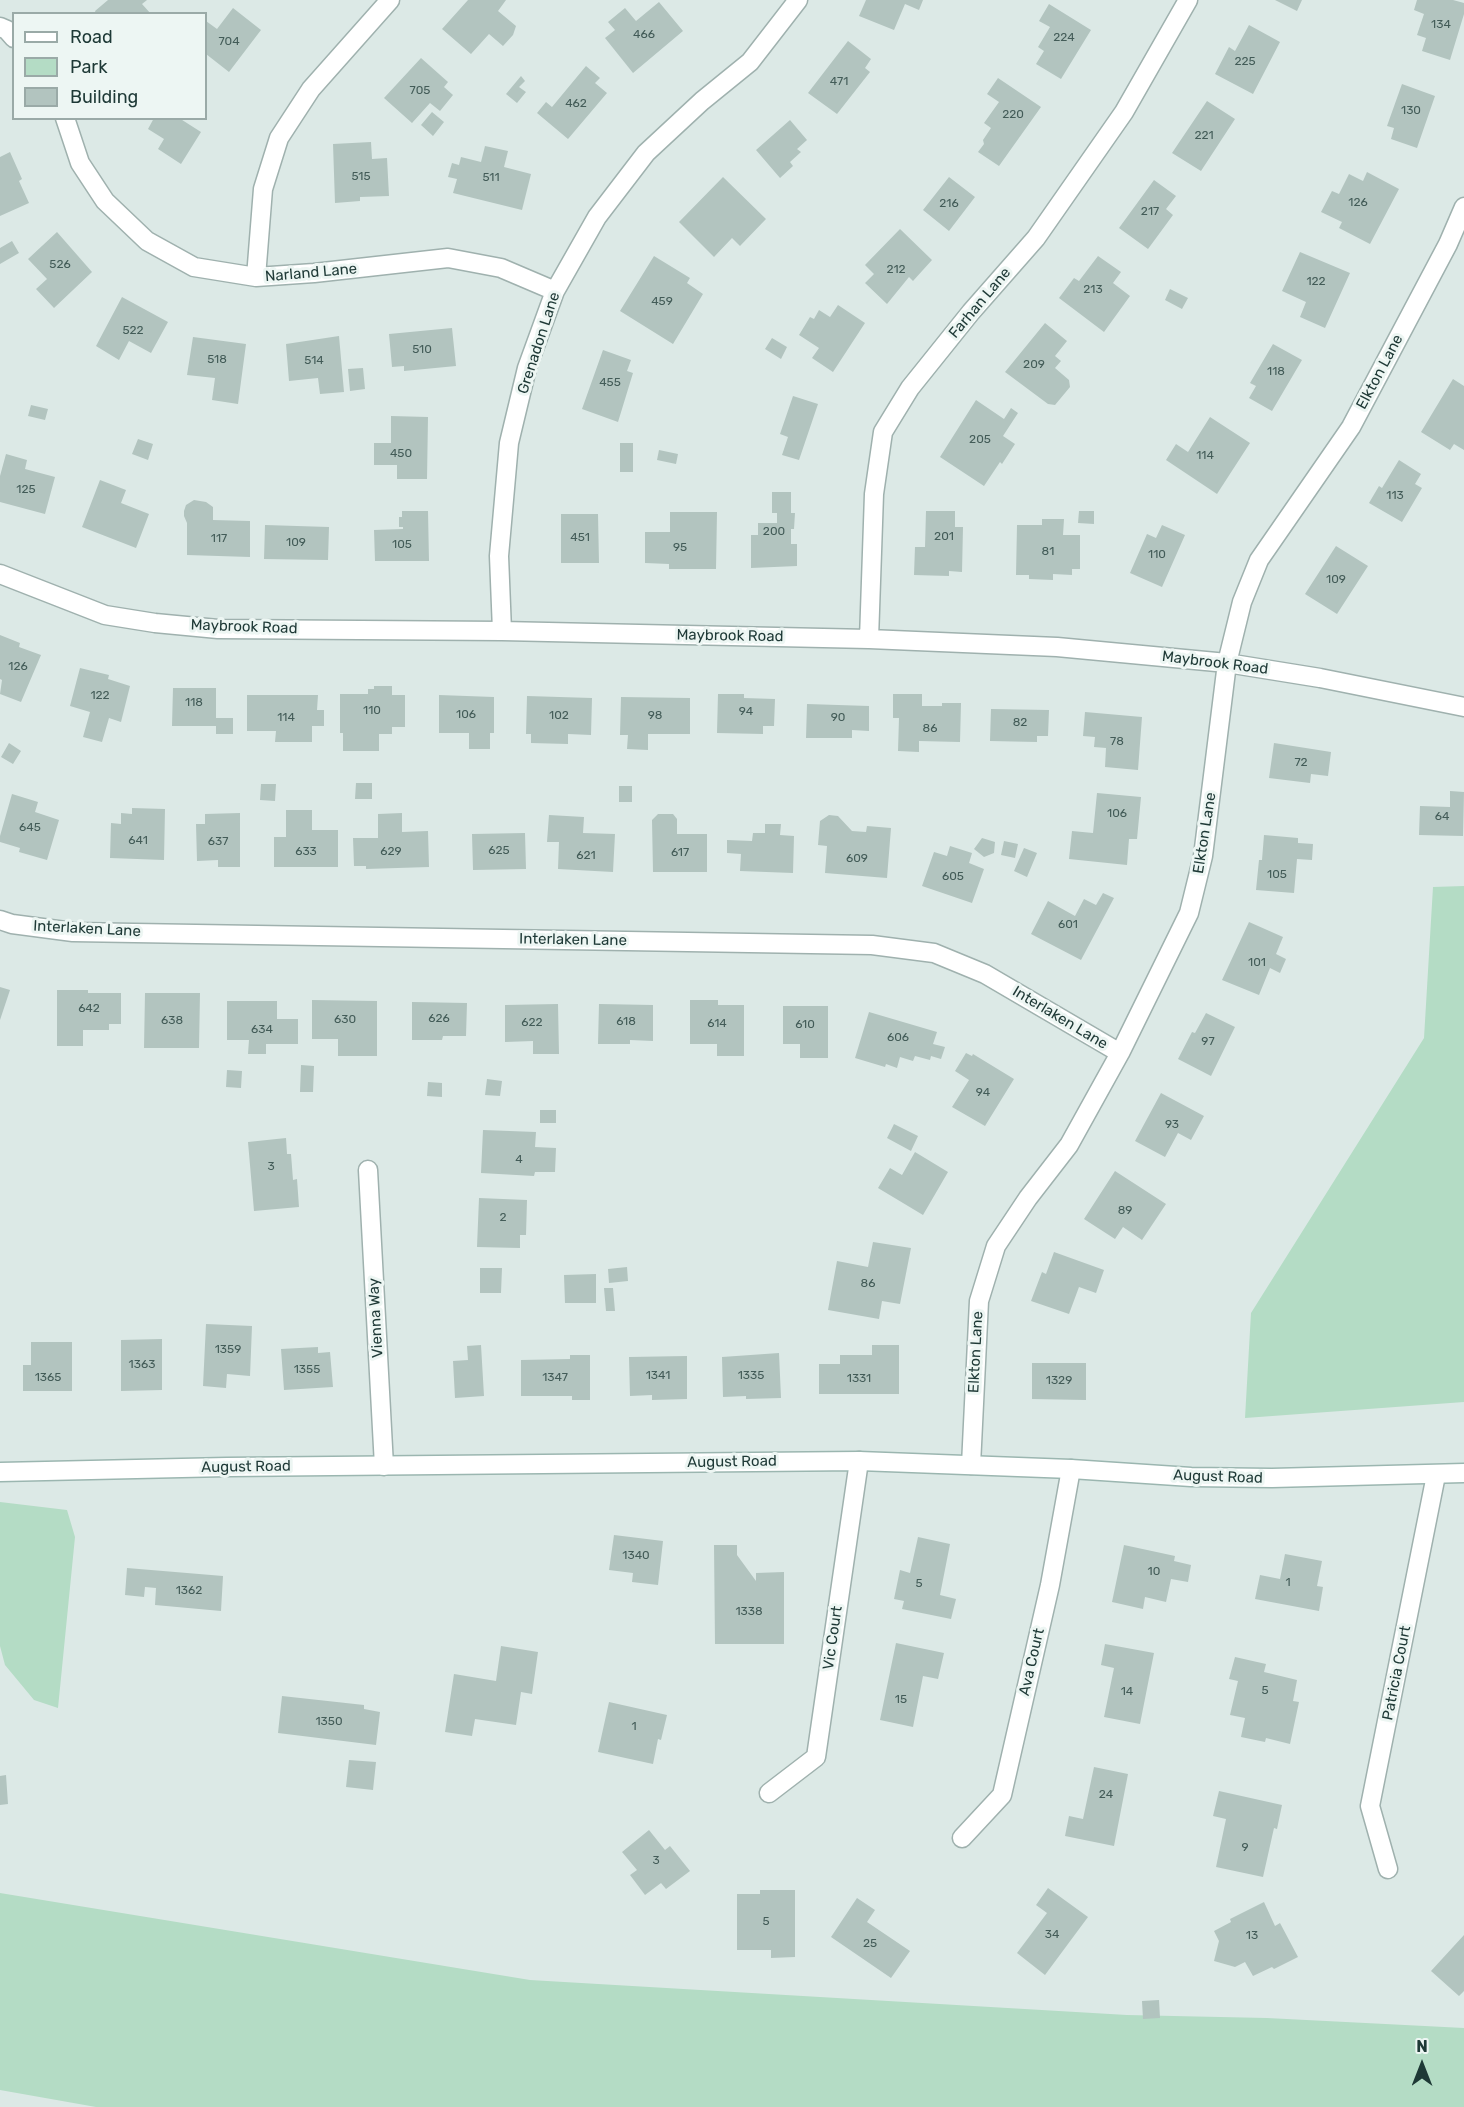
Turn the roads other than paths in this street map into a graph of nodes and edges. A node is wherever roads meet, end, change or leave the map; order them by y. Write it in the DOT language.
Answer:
graph roads {
  1 [pos="390,0"];
  2 [pos="798,0"];
  3 [pos="1188,0"];
  4 [pos="0,27"];
  5 [pos="12,36"];
  6 [pos="66,120"];
  7 [pos="1464,207"];
  8 [pos="256,277"];
  9 [pos="555,291"];
  10 [pos="0,574"];
  11 [pos="502,631"];
  12 [pos="869,639"];
  13 [pos="1227,663"];
  14 [pos="1464,707"];
  15 [pos="0,920"];
  16 [pos="1120,1053"];
  17 [pos="368,1170"];
  18 [pos="860,1461"];
  19 [pos="971,1465"];
  20 [pos="384,1466"];
  21 [pos="1071,1469"];
  22 [pos="0,1472"];
  23 [pos="1464,1473"];
  24 [pos="1436,1475"];
  25 [pos="769,1793"];
  26 [pos="962,1838"];
  27 [pos="1388,1869"];
  1 -- 8 [label="street"];
  2 -- 9 [label="street, Grenadon Lane"];
  3 -- 12 [label="street, Farhan Lane"];
  4 -- 5 [label="street"];
  6 -- 8 [label="street, Narland Lane"];
  7 -- 13 [label="street, Elkton Lane"];
  8 -- 9 [label="street, Narland Lane"];
  9 -- 11 [label="street, Grenadon Lane"];
  10 -- 11 [label="street, Maybrook Road"];
  11 -- 12 [label="street, Maybrook Road"];
  12 -- 13 [label="street, Maybrook Road"];
  13 -- 14 [label="street, Maybrook Road"];
  13 -- 16 [label="street, Elkton Lane"];
  15 -- 16 [label="street, Interlaken Lane"];
  16 -- 19 [label="street, Elkton Lane"];
  17 -- 20 [label="street, Vienna Way"];
  18 -- 19 [label="street, August Road"];
  18 -- 20 [label="street, August Road"];
  18 -- 25 [label="street, Vic Court"];
  19 -- 21 [label="street, August Road"];
  20 -- 22 [label="street, August Road"];
  21 -- 24 [label="street, August Road"];
  21 -- 26 [label="street, Ava Court"];
  23 -- 24 [label="street, August Road"];
  24 -- 27 [label="street, Patricia Court"];
}
